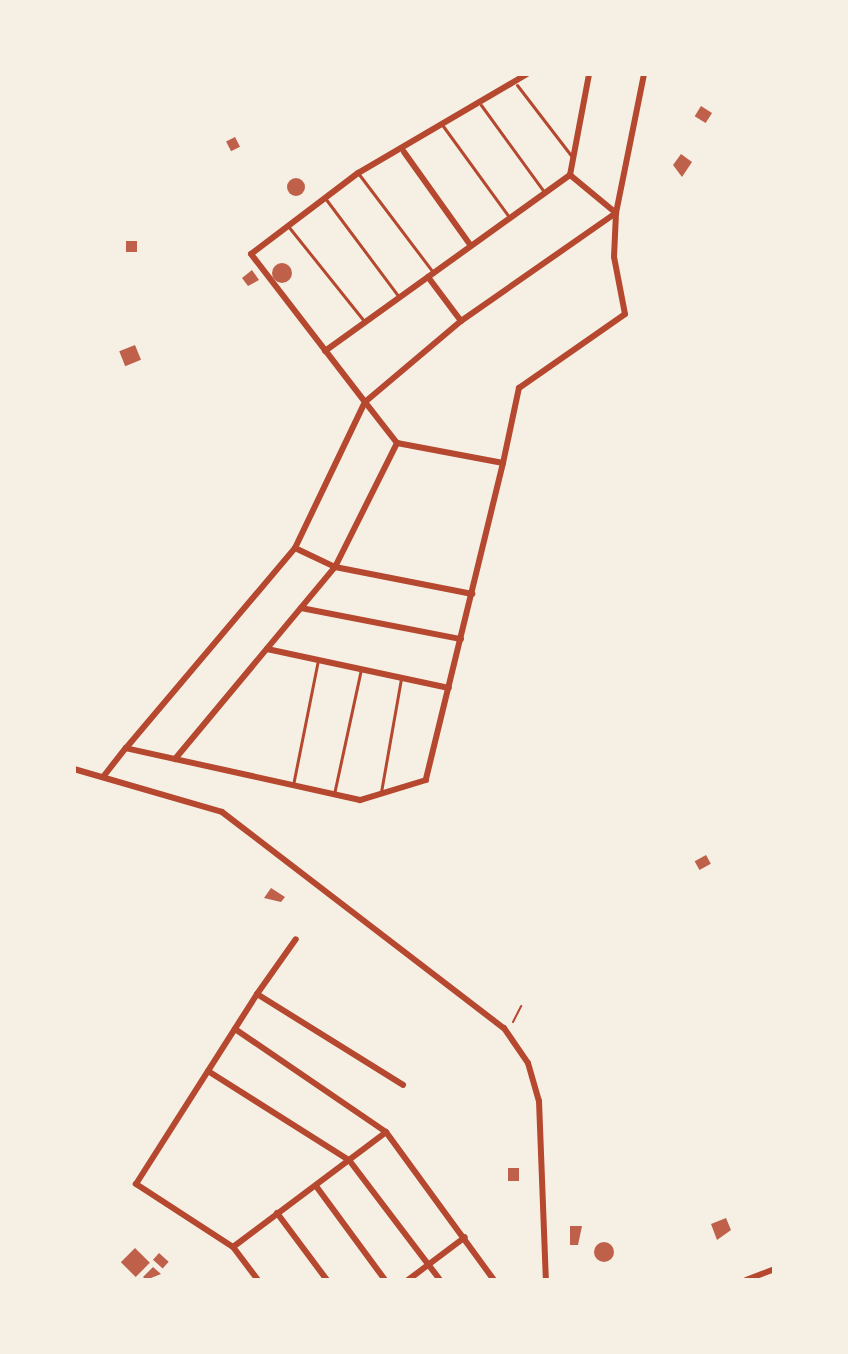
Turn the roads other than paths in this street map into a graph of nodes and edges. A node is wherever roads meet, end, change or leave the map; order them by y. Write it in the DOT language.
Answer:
graph roads {
  1 [pos="527,74"];
  2 [pos="589,74"];
  3 [pos="644,74"];
  4 [pos="517,85"];
  5 [pos="481,105"];
  6 [pos="443,126"];
  7 [pos="404,152"];
  8 [pos="573,159"];
  9 [pos="358,173"];
  10 [pos="570,175"];
  11 [pos="545,193"];
  12 [pos="325,198"];
  13 [pos="616,213"];
  14 [pos="510,218"];
  15 [pos="288,226"];
  16 [pos="471,246"];
  17 [pos="431,275"];
  18 [pos="400,297"];
  19 [pos="461,321"];
  20 [pos="365,322"];
  21 [pos="325,351"];
  22 [pos="365,402"];
  23 [pos="397,443"];
  24 [pos="503,463"];
  25 [pos="295,548"];
  26 [pos="335,567"];
  27 [pos="472,594"];
  28 [pos="301,608"];
  29 [pos="461,639"];
  30 [pos="267,649"];
  31 [pos="318,660"];
  32 [pos="361,669"];
  33 [pos="401,678"];
  34 [pos="449,688"];
  35 [pos="126,748"];
  36 [pos="175,759"];
  37 [pos="74,769"];
  38 [pos="103,777"];
  39 [pos="293,785"];
  40 [pos="334,794"];
  41 [pos="380,794"];
  42 [pos="296,939"];
  43 [pos="257,994"];
  44 [pos="235,1029"];
  45 [pos="208,1071"];
  46 [pos="403,1085"];
  47 [pos="386,1132"];
  48 [pos="349,1160"];
  49 [pos="316,1186"];
  50 [pos="277,1213"];
  51 [pos="465,1237"];
  52 [pos="233,1247"];
  53 [pos="428,1265"];
  54 [pos="774,1269"];
  55 [pos="258,1280"];
  56 [pos="327,1280"];
  57 [pos="385,1280"];
  58 [pos="408,1280"];
  59 [pos="440,1280"];
  60 [pos="494,1280"];
  61 [pos="546,1280"];
  62 [pos="746,1280"];
  1 -- 4 [label="street"];
  2 -- 8 [label="street"];
  3 -- 13 [label="street"];
  4 -- 5 [label="street"];
  4 -- 8 [label="lane"];
  5 -- 6 [label="street"];
  5 -- 11 [label="lane"];
  6 -- 7 [label="street"];
  6 -- 14 [label="lane"];
  7 -- 9 [label="street"];
  7 -- 16 [label="street"];
  8 -- 10 [label="street"];
  9 -- 12 [label="street"];
  9 -- 17 [label="lane"];
  10 -- 11 [label="street"];
  10 -- 13 [label="street"];
  11 -- 14 [label="street"];
  12 -- 15 [label="street"];
  12 -- 18 [label="lane"];
  13 -- 19 [label="street"];
  13 -- 24 [label="street"];
  14 -- 16 [label="street"];
  15 -- 20 [label="lane"];
  15 -- 21 [label="street"];
  16 -- 17 [label="street"];
  17 -- 18 [label="street"];
  17 -- 19 [label="street"];
  18 -- 20 [label="street"];
  19 -- 22 [label="street"];
  20 -- 21 [label="street"];
  21 -- 22 [label="street"];
  22 -- 23 [label="street"];
  22 -- 25 [label="street"];
  23 -- 24 [label="street"];
  23 -- 26 [label="street"];
  24 -- 27 [label="street"];
  25 -- 26 [label="street"];
  25 -- 35 [label="street"];
  26 -- 27 [label="street"];
  26 -- 28 [label="street"];
  27 -- 29 [label="street"];
  28 -- 29 [label="street"];
  28 -- 30 [label="street"];
  29 -- 34 [label="street"];
  30 -- 31 [label="street"];
  30 -- 36 [label="street"];
  31 -- 32 [label="street"];
  31 -- 39 [label="lane"];
  32 -- 33 [label="street"];
  32 -- 40 [label="lane"];
  33 -- 34 [label="street"];
  33 -- 41 [label="lane"];
  34 -- 41 [label="street"];
  35 -- 36 [label="street"];
  35 -- 38 [label="street"];
  36 -- 39 [label="street"];
  37 -- 38 [label="street"];
  38 -- 61 [label="street"];
  39 -- 40 [label="street"];
  40 -- 41 [label="street"];
  42 -- 43 [label="street"];
  43 -- 44 [label="street"];
  43 -- 46 [label="street"];
  44 -- 45 [label="street"];
  44 -- 47 [label="street"];
  45 -- 48 [label="street"];
  45 -- 52 [label="street"];
  47 -- 48 [label="street"];
  47 -- 51 [label="street"];
  48 -- 49 [label="street"];
  48 -- 53 [label="street"];
  49 -- 50 [label="street"];
  49 -- 57 [label="street"];
  50 -- 52 [label="street"];
  50 -- 56 [label="street"];
  51 -- 53 [label="street"];
  51 -- 60 [label="street"];
  52 -- 55 [label="street"];
  53 -- 58 [label="street"];
  53 -- 59 [label="street"];
  54 -- 62 [label="street"];
}
